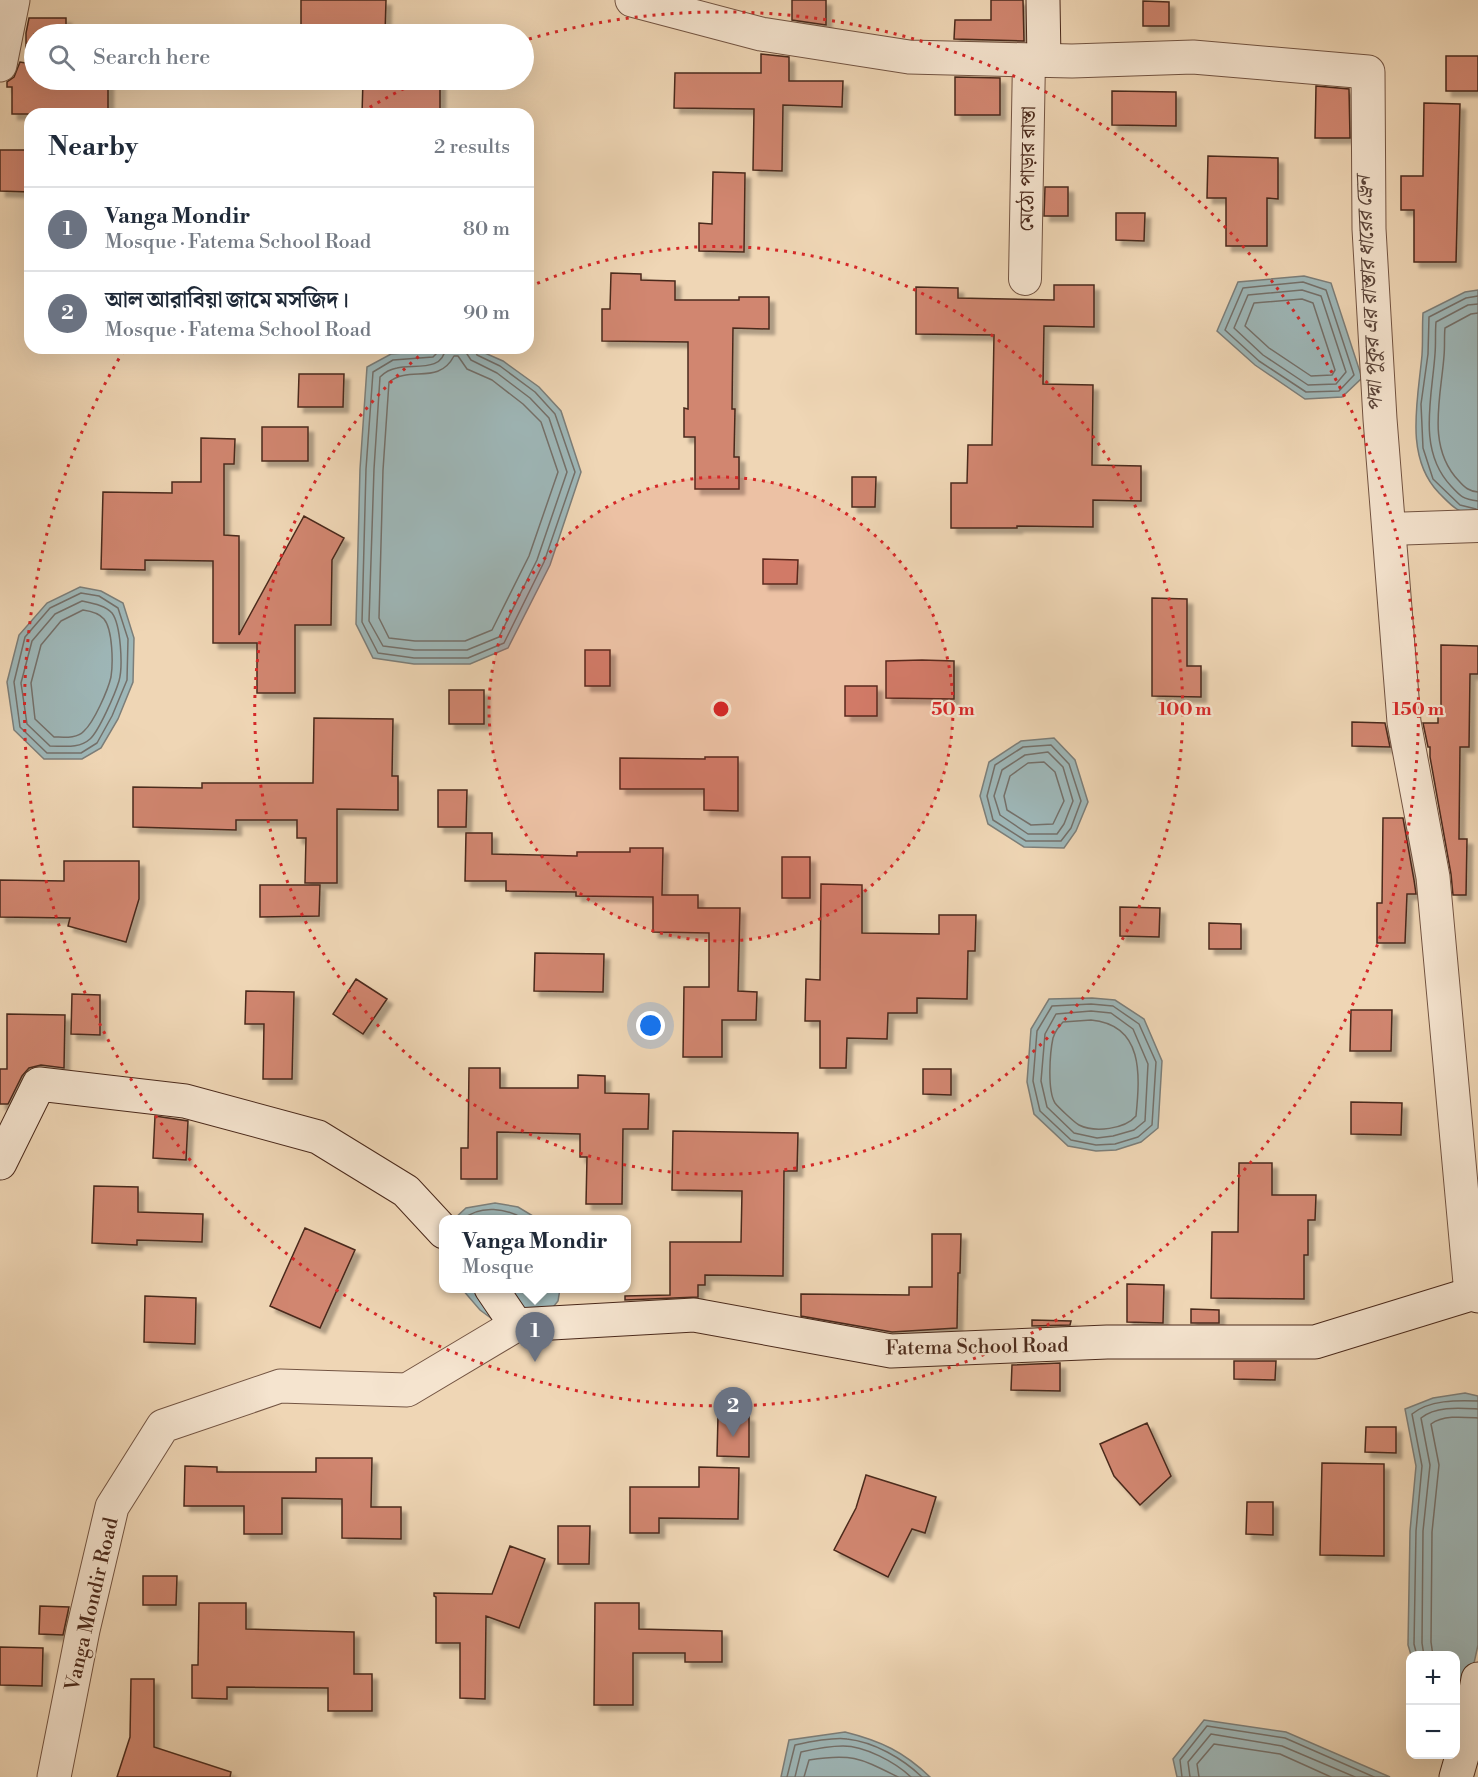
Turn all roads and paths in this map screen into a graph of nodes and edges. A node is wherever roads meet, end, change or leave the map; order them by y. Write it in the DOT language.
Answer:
graph roads {
  1 [pos="13,0"];
  2 [pos="632,0"];
  3 [pos="1043,0"];
  4 [pos="1037,60"];
  5 [pos="0,65"];
  6 [pos="1025,279"];
  7 [pos="1478,525"];
  8 [pos="1389,529"];
  9 [pos="0,1163"];
  10 [pos="439,1227"];
  11 [pos="494,1293"];
  12 [pos="1474,1295"];
  13 [pos="516,1324"];
  14 [pos="1478,1679"];
  15 [pos="54,1777"];
  16 [pos="1456,1777"];
  1 -- 5 [label="street"];
  2 -- 4 [label="street"];
  3 -- 4 [label="street"];
  4 -- 6 [label="street, মেঠো পাড়ার রাস্তা"];
  4 -- 8 [label="street"];
  7 -- 8 [label="street"];
  8 -- 12 [label="street"];
  9 -- 10 [label="street"];
  11 -- 13 [label="street"];
  12 -- 13 [label="street, Fatema School Road"];
  13 -- 15 [label="street, Vanga Mondir Road"];
  14 -- 16 [label="street"];
}
